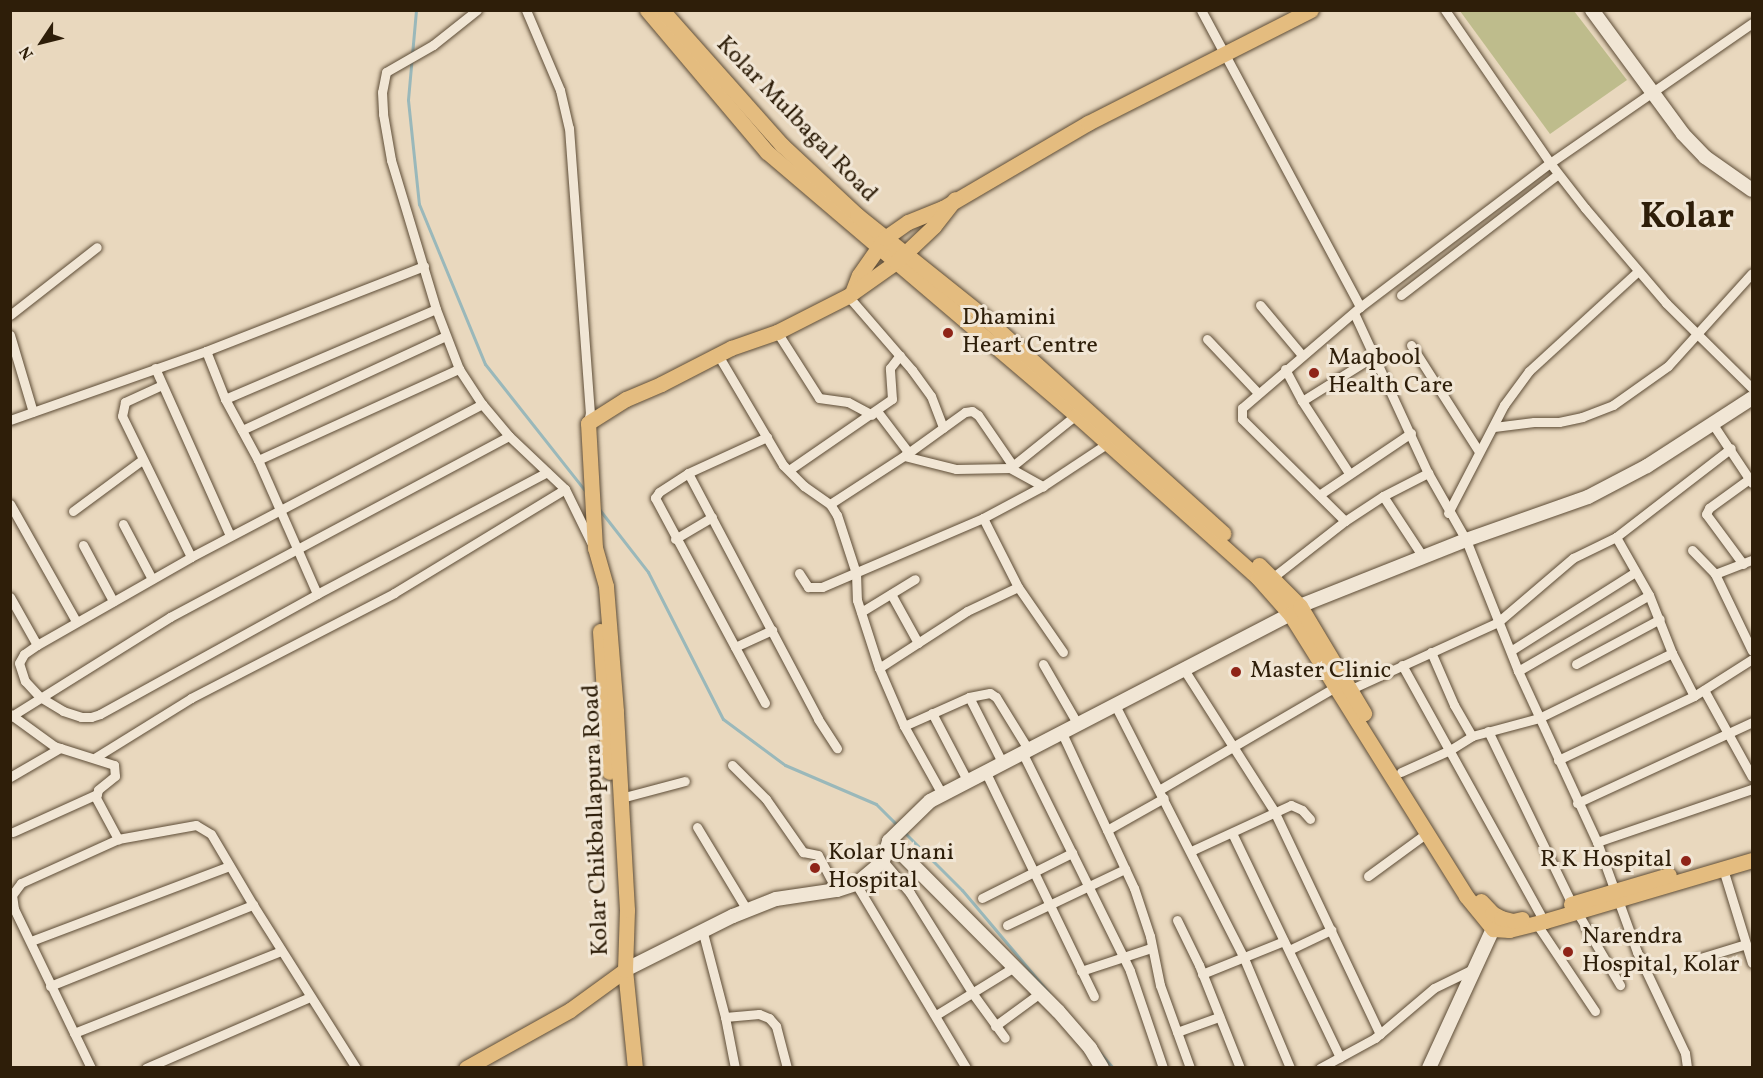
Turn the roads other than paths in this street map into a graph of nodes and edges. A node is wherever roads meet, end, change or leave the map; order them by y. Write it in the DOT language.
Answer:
graph roads {
  1 [pos="477,10"];
  2 [pos="526,10"];
  3 [pos="647,10"];
  4 [pos="662,10"];
  5 [pos="1201,10"];
  6 [pos="1311,10"];
  7 [pos="1445,10"];
  8 [pos="1592,10"];
  9 [pos="1752,23"];
  10 [pos="1225,55"];
  11 [pos="1651,92"];
  12 [pos="1550,163"];
  13 [pos="1558,174"];
  14 [pos="1752,190"];
  15 [pos="956,199"];
  16 [pos="908,222"];
  17 [pos="866,231"];
  18 [pos="922,236"];
  19 [pos="882,243"];
  20 [pos="97,248"];
  21 [pos="901,257"];
  22 [pos="424,266"];
  23 [pos="1638,271"];
  24 [pos="928,272"];
  25 [pos="859,275"];
  26 [pos="1752,276"];
  27 [pos="850,294"];
  28 [pos="1401,295"];
  29 [pos="1260,305"];
  30 [pos="436,309"];
  31 [pos="1357,310"];
  32 [pos="10,315"];
  33 [pos="777,332"];
  34 [pos="10,335"];
  35 [pos="445,336"];
  36 [pos="1697,336"];
  37 [pos="1207,339"];
  38 [pos="1411,345"];
  39 [pos="206,351"];
  40 [pos="717,355"];
  41 [pos="900,355"];
  42 [pos="1302,355"];
  43 [pos="1374,356"];
  44 [pos="155,368"];
  45 [pos="459,369"];
  46 [pos="1285,369"];
  47 [pos="162,385"];
  48 [pos="1752,388"];
  49 [pos="1258,393"];
  50 [pos="1752,398"];
  51 [pos="225,399"];
  52 [pos="1302,401"];
  53 [pos="482,404"];
  54 [pos="33,412"];
  55 [pos="874,413"];
  56 [pos="1076,415"];
  57 [pos="10,420"];
  58 [pos="588,423"];
  59 [pos="1712,423"];
  60 [pos="1494,427"];
  61 [pos="943,428"];
  62 [pos="242,430"];
  63 [pos="1411,433"];
  64 [pos="509,435"];
  65 [pos="767,437"];
  66 [pos="1108,444"];
  67 [pos="1731,448"];
  68 [pos="1478,450"];
  69 [pos="906,455"];
  70 [pos="142,460"];
  71 [pos="258,460"];
  72 [pos="1012,467"];
  73 [pos="789,470"];
  74 [pos="547,472"];
  75 [pos="688,473"];
  76 [pos="1349,473"];
  77 [pos="1428,473"];
  78 [pos="1751,481"];
  79 [pos="1043,486"];
  80 [pos="565,489"];
  81 [pos="1319,495"];
  82 [pos="1383,496"];
  83 [pos="10,504"];
  84 [pos="830,504"];
  85 [pos="281,510"];
  86 [pos="73,511"];
  87 [pos="1448,513"];
  88 [pos="712,517"];
  89 [pos="983,518"];
  90 [pos="1346,521"];
  91 [pos="123,524"];
  92 [pos="230,536"];
  93 [pos="1616,537"];
  94 [pos="675,539"];
  95 [pos="1466,540"];
  96 [pos="595,543"];
  97 [pos="83,545"];
  98 [pos="298,548"];
  99 [pos="1692,550"];
  100 [pos="1423,557"];
  101 [pos="191,558"];
  102 [pos="1752,560"];
  103 [pos="1743,564"];
  104 [pos="601,572"];
  105 [pos="799,573"];
  106 [pos="856,573"];
  107 [pos="1634,573"];
  108 [pos="1715,574"];
  109 [pos="1272,578"];
  110 [pos="152,579"];
  111 [pos="915,579"];
  112 [pos="1018,587"];
  113 [pos="318,594"];
  114 [pos="891,594"];
  115 [pos="1648,595"];
  116 [pos="10,597"];
  117 [pos="113,601"];
  118 [pos="1295,610"];
  119 [pos="861,612"];
  120 [pos="1660,620"];
  121 [pos="76,621"];
  122 [pos="1498,622"];
  123 [pos="772,630"];
  124 [pos="918,643"];
  125 [pos="37,645"];
  126 [pos="735,647"];
  127 [pos="1512,650"];
  128 [pos="1752,651"];
  129 [pos="1063,652"];
  130 [pos="1431,652"];
  131 [pos="1672,653"];
  132 [pos="1752,659"];
  133 [pos="1043,664"];
  134 [pos="1576,664"];
  135 [pos="1402,665"];
  136 [pos="879,668"];
  137 [pos="1183,668"];
  138 [pos="1518,671"];
  139 [pos="1342,688"];
  140 [pos="1704,690"];
  141 [pos="1694,696"];
  142 [pos="969,697"];
  143 [pos="38,698"];
  144 [pos="1114,703"];
  145 [pos="765,704"];
  146 [pos="932,713"];
  147 [pos="13,714"];
  148 [pos="1539,718"];
  149 [pos="1752,722"];
  150 [pos="1077,723"];
  151 [pos="904,726"];
  152 [pos="1061,731"];
  153 [pos="1488,731"];
  154 [pos="1729,735"];
  155 [pos="1472,736"];
  156 [pos="1234,746"];
  157 [pos="60,748"];
  158 [pos="837,748"];
  159 [pos="1025,750"];
  160 [pos="1450,750"];
  161 [pos="100,755"];
  162 [pos="1558,760"];
  163 [pos="1003,764"];
  164 [pos="732,765"];
  165 [pos="1401,772"];
  166 [pos="986,773"];
  167 [pos="10,777"];
  168 [pos="1752,777"];
  169 [pos="685,781"];
  170 [pos="968,782"];
  171 [pos="1752,789"];
  172 [pos="97,794"];
  173 [pos="942,794"];
  174 [pos="1161,794"];
  175 [pos="621,798"];
  176 [pos="1577,803"];
  177 [pos="1274,811"];
  178 [pos="1310,819"];
  179 [pos="697,827"];
  180 [pos="1107,830"];
  181 [pos="13,832"];
  182 [pos="1232,833"];
  183 [pos="1427,833"];
  184 [pos="118,839"];
  185 [pos="891,839"];
  186 [pos="1597,842"];
  187 [pos="1752,850"];
  188 [pos="1191,851"];
  189 [pos="1072,853"];
  190 [pos="1752,860"];
  191 [pos="883,861"];
  192 [pos="229,866"];
  193 [pos="1723,868"];
  194 [pos="1125,869"];
  195 [pos="1034,872"];
  196 [pos="1368,876"];
  197 [pos="856,884"];
  198 [pos="1089,888"];
  199 [pos="837,890"];
  200 [pos="1616,895"];
  201 [pos="982,898"];
  202 [pos="252,905"];
  203 [pos="1050,905"];
  204 [pos="1574,908"];
  205 [pos="747,910"];
  206 [pos="1538,919"];
  207 [pos="1177,920"];
  208 [pos="1007,925"];
  209 [pos="1493,929"];
  210 [pos="1331,930"];
  211 [pos="703,933"];
  212 [pos="31,941"];
  213 [pos="1284,941"];
  214 [pos="1746,944"];
  215 [pos="1151,948"];
  216 [pos="1289,950"];
  217 [pos="281,951"];
  218 [pos="1123,956"];
  219 [pos="1243,956"];
  220 [pos="1697,959"];
  221 [pos="1752,963"];
  222 [pos="1014,967"];
  223 [pos="1475,968"];
  224 [pos="1081,971"];
  225 [pos="621,973"];
  226 [pos="1202,974"];
  227 [pos="1620,985"];
  228 [pos="50,986"];
  229 [pos="1041,993"];
  230 [pos="973,994"];
  231 [pos="1094,996"];
  232 [pos="310,997"];
  233 [pos="1595,1011"];
  234 [pos="936,1015"];
  235 [pos="725,1017"];
  236 [pos="1219,1017"];
  237 [pos="995,1026"];
  238 [pos="1177,1032"];
  239 [pos="74,1033"];
  240 [pos="1380,1034"];
  241 [pos="1005,1038"];
  242 [pos="1340,1057"];
  243 [pos="91,1068"];
  244 [pos="146,1068"];
  245 [pos="356,1068"];
  246 [pos="466,1068"];
  247 [pos="625,1068"];
  248 [pos="635,1068"];
  249 [pos="735,1068"];
  250 [pos="787,1068"];
  251 [pos="966,1068"];
  252 [pos="1102,1068"];
  253 [pos="1163,1068"];
  254 [pos="1190,1068"];
  255 [pos="1240,1068"];
  256 [pos="1290,1068"];
  257 [pos="1320,1068"];
  258 [pos="1429,1068"];
  259 [pos="1687,1068"];
  1 -- 22 [label="street"];
  2 -- 58 [label="street"];
  3 -- 17 [label="main road, Kolar Mulbagal Road"];
  4 -- 17 [label="main road, Kolar Mulbagal Road"];
  5 -- 10 [label="street"];
  6 -- 10 [label="main road"];
  7 -- 12 [label="street"];
  8 -- 11 [label="street"];
  9 -- 11 [label="street"];
  10 -- 15 [label="main road"];
  10 -- 31 [label="street"];
  11 -- 12 [label="street"];
  11 -- 14 [label="street"];
  12 -- 13 [label="street"];
  12 -- 31 [label="street"];
  13 -- 23 [label="street"];
  13 -- 28 [label="street"];
  15 -- 16 [label="main road"];
  15 -- 18 [label="main road"];
  16 -- 17 [label="main road"];
  16 -- 19 [label="main road"];
  17 -- 19 [label="main road, Kolar Mulbagal Road"];
  17 -- 25 [label="main road"];
  18 -- 21 [label="main road"];
  18 -- 24 [label="main road"];
  19 -- 21 [label="main road, Kolar Mulbagal Road"];
  19 -- 25 [label="main road"];
  20 -- 32 [label="street"];
  21 -- 24 [label="main road"];
  21 -- 27 [label="main road"];
  21 -- 56 [label="main road"];
  22 -- 30 [label="street"];
  22 -- 39 [label="street"];
  23 -- 36 [label="street"];
  23 -- 60 [label="street"];
  24 -- 109 [label="main road"];
  25 -- 27 [label="main road"];
  26 -- 36 [label="street"];
  27 -- 33 [label="main road"];
  27 -- 41 [label="street"];
  29 -- 42 [label="street"];
  30 -- 35 [label="street"];
  30 -- 51 [label="street"];
  31 -- 42 [label="street"];
  31 -- 43 [label="street"];
  33 -- 40 [label="main road"];
  33 -- 55 [label="street"];
  34 -- 54 [label="street"];
  35 -- 45 [label="street"];
  35 -- 62 [label="street"];
  36 -- 48 [label="street"];
  36 -- 60 [label="street"];
  37 -- 49 [label="street"];
  38 -- 68 [label="street"];
  39 -- 44 [label="street"];
  39 -- 51 [label="street"];
  40 -- 58 [label="main road"];
  40 -- 65 [label="street"];
  41 -- 55 [label="street"];
  41 -- 61 [label="street"];
  42 -- 46 [label="street"];
  43 -- 52 [label="street"];
  43 -- 63 [label="street"];
  44 -- 47 [label="street"];
  44 -- 54 [label="street"];
  45 -- 53 [label="street"];
  45 -- 71 [label="street"];
  46 -- 49 [label="street"];
  46 -- 52 [label="street"];
  47 -- 70 [label="street"];
  47 -- 92 [label="street"];
  49 -- 81 [label="street"];
  50 -- 59 [label="street"];
  51 -- 62 [label="street"];
  52 -- 76 [label="street"];
  53 -- 64 [label="street"];
  53 -- 85 [label="street"];
  54 -- 57 [label="street"];
  55 -- 69 [label="street"];
  55 -- 73 [label="street"];
  56 -- 66 [label="main road"];
  56 -- 72 [label="street"];
  58 -- 96 [label="main road, Kolar Chikballapura Road"];
  59 -- 67 [label="street"];
  59 -- 95 [label="street"];
  60 -- 68 [label="street"];
  61 -- 69 [label="street"];
  61 -- 72 [label="street"];
  62 -- 71 [label="street"];
  63 -- 76 [label="street"];
  63 -- 77 [label="street"];
  64 -- 74 [label="street"];
  64 -- 98 [label="street"];
  65 -- 73 [label="street"];
  65 -- 75 [label="street"];
  66 -- 79 [label="street"];
  66 -- 118 [label="main road"];
  67 -- 78 [label="street"];
  67 -- 93 [label="street"];
  68 -- 87 [label="street"];
  69 -- 72 [label="street"];
  69 -- 84 [label="street"];
  70 -- 86 [label="street"];
  70 -- 101 [label="street"];
  71 -- 85 [label="street"];
  72 -- 79 [label="street"];
  73 -- 84 [label="street"];
  74 -- 80 [label="street"];
  74 -- 113 [label="street"];
  75 -- 88 [label="street"];
  75 -- 94 [label="street"];
  76 -- 81 [label="street"];
  77 -- 82 [label="street"];
  77 -- 87 [label="street"];
  78 -- 103 [label="street"];
  79 -- 89 [label="street"];
  80 -- 96 [label="street"];
  80 -- 161 [label="street"];
  81 -- 90 [label="street"];
  82 -- 90 [label="street"];
  82 -- 100 [label="street"];
  83 -- 121 [label="street"];
  84 -- 106 [label="street"];
  85 -- 92 [label="street"];
  85 -- 98 [label="street"];
  87 -- 95 [label="street"];
  88 -- 94 [label="street"];
  88 -- 123 [label="street"];
  89 -- 106 [label="street"];
  89 -- 112 [label="street"];
  90 -- 109 [label="street"];
  91 -- 110 [label="street"];
  92 -- 101 [label="street"];
  93 -- 107 [label="street"];
  93 -- 122 [label="street"];
  94 -- 126 [label="street"];
  95 -- 100 [label="street"];
  95 -- 122 [label="street"];
  96 -- 104 [label="main road, Kolar Chikballapura Road"];
  97 -- 117 [label="street"];
  98 -- 113 [label="street"];
  98 -- 143 [label="street"];
  99 -- 108 [label="street"];
  100 -- 118 [label="street"];
  101 -- 110 [label="street"];
  102 -- 103 [label="street"];
  103 -- 108 [label="street"];
  104 -- 175 [label="main road, Kolar Chikballapura Road"];
  104 -- 225 [label="main road"];
  105 -- 106 [label="street"];
  106 -- 119 [label="street"];
  107 -- 115 [label="street"];
  107 -- 127 [label="street"];
  108 -- 128 [label="street"];
  109 -- 118 [label="main road"];
  110 -- 117 [label="street"];
  111 -- 114 [label="street"];
  112 -- 124 [label="street"];
  112 -- 129 [label="street"];
  113 -- 143 [label="street"];
  114 -- 119 [label="street"];
  114 -- 124 [label="street"];
  115 -- 120 [label="street"];
  115 -- 138 [label="street"];
  116 -- 125 [label="street"];
  117 -- 121 [label="street"];
  118 -- 137 [label="street"];
  118 -- 139 [label="main road"];
  119 -- 136 [label="street"];
  120 -- 131 [label="street"];
  120 -- 134 [label="street"];
  121 -- 125 [label="street"];
  122 -- 127 [label="street"];
  122 -- 130 [label="street"];
  123 -- 126 [label="street"];
  123 -- 158 [label="street"];
  124 -- 136 [label="street"];
  125 -- 143 [label="street"];
  126 -- 145 [label="street"];
  127 -- 138 [label="street"];
  130 -- 135 [label="street"];
  130 -- 155 [label="street"];
  131 -- 141 [label="street"];
  131 -- 148 [label="street"];
  132 -- 140 [label="street"];
  133 -- 150 [label="street"];
  135 -- 139 [label="street"];
  135 -- 160 [label="street"];
  136 -- 151 [label="street"];
  137 -- 144 [label="street"];
  137 -- 156 [label="street"];
  138 -- 148 [label="street"];
  139 -- 156 [label="street"];
  139 -- 165 [label="main road"];
  139 -- 183 [label="main road"];
  140 -- 141 [label="street"];
  140 -- 154 [label="street"];
  141 -- 162 [label="street"];
  142 -- 146 [label="street"];
  142 -- 159 [label="street"];
  142 -- 163 [label="street"];
  143 -- 147 [label="street"];
  144 -- 150 [label="street"];
  144 -- 174 [label="street"];
  146 -- 151 [label="street"];
  146 -- 170 [label="street"];
  147 -- 157 [label="street"];
  148 -- 153 [label="street"];
  148 -- 162 [label="street"];
  149 -- 154 [label="street"];
  150 -- 152 [label="street"];
  151 -- 173 [label="street"];
  152 -- 159 [label="street"];
  152 -- 180 [label="street"];
  153 -- 155 [label="street"];
  153 -- 204 [label="street"];
  154 -- 168 [label="street"];
  154 -- 176 [label="street"];
  155 -- 160 [label="street"];
  156 -- 174 [label="street"];
  156 -- 177 [label="street"];
  157 -- 161 [label="street"];
  157 -- 167 [label="street"];
  159 -- 163 [label="street"];
  159 -- 189 [label="street"];
  160 -- 165 [label="street"];
  160 -- 206 [label="street"];
  161 -- 172 [label="street"];
  162 -- 176 [label="street"];
  163 -- 166 [label="street"];
  164 -- 199 [label="street"];
  165 -- 206 [label="main road"];
  166 -- 170 [label="street"];
  166 -- 195 [label="street"];
  169 -- 175 [label="street"];
  170 -- 173 [label="street"];
  171 -- 186 [label="street"];
  172 -- 181 [label="street"];
  172 -- 184 [label="street"];
  173 -- 185 [label="street"];
  174 -- 180 [label="street"];
  174 -- 188 [label="street"];
  175 -- 225 [label="main road, Kolar Chikballapura Road"];
  176 -- 186 [label="street"];
  177 -- 178 [label="street"];
  177 -- 182 [label="street"];
  177 -- 210 [label="street"];
  179 -- 205 [label="street"];
  180 -- 194 [label="street"];
  182 -- 188 [label="street"];
  182 -- 213 [label="street"];
  183 -- 196 [label="street"];
  183 -- 209 [label="main road"];
  184 -- 192 [label="street"];
  184 -- 212 [label="street"];
  185 -- 191 [label="street"];
  185 -- 222 [label="street"];
  186 -- 200 [label="street"];
  187 -- 200 [label="main road"];
  188 -- 219 [label="street"];
  189 -- 195 [label="street"];
  189 -- 198 [label="street"];
  190 -- 193 [label="main road"];
  191 -- 197 [label="street"];
  191 -- 230 [label="street"];
  192 -- 202 [label="street"];
  192 -- 212 [label="street"];
  193 -- 200 [label="main road"];
  193 -- 214 [label="street"];
  194 -- 198 [label="street"];
  194 -- 215 [label="street"];
  195 -- 201 [label="street"];
  195 -- 203 [label="street"];
  197 -- 199 [label="street"];
  197 -- 234 [label="street"];
  198 -- 203 [label="street"];
  198 -- 218 [label="street"];
  199 -- 205 [label="street"];
  200 -- 204 [label="main road"];
  200 -- 259 [label="street"];
  202 -- 217 [label="street"];
  202 -- 228 [label="street"];
  203 -- 208 [label="street"];
  203 -- 224 [label="street"];
  204 -- 206 [label="main road"];
  204 -- 227 [label="street"];
  205 -- 211 [label="street"];
  206 -- 209 [label="main road"];
  206 -- 233 [label="street"];
  207 -- 226 [label="street"];
  209 -- 223 [label="street"];
  210 -- 216 [label="street"];
  210 -- 240 [label="street"];
  211 -- 225 [label="street"];
  211 -- 235 [label="street"];
  212 -- 228 [label="street"];
  213 -- 216 [label="street"];
  213 -- 219 [label="street"];
  214 -- 220 [label="street"];
  214 -- 221 [label="street"];
  215 -- 218 [label="street"];
  215 -- 238 [label="street"];
  216 -- 242 [label="street"];
  217 -- 232 [label="street"];
  217 -- 239 [label="street"];
  218 -- 224 [label="street"];
  218 -- 253 [label="street"];
  219 -- 226 [label="street"];
  219 -- 256 [label="street"];
  222 -- 229 [label="street"];
  222 -- 230 [label="street"];
  223 -- 240 [label="street"];
  223 -- 258 [label="street"];
  224 -- 231 [label="street"];
  225 -- 246 [label="main road"];
  225 -- 247 [label="main road, Kolar Chikballapura Road"];
  225 -- 248 [label="main road, Kolar Chikballapura Road"];
  226 -- 236 [label="street"];
  228 -- 239 [label="street"];
  229 -- 237 [label="street"];
  229 -- 252 [label="street"];
  230 -- 234 [label="street"];
  230 -- 237 [label="street"];
  232 -- 244 [label="street"];
  232 -- 245 [label="street"];
  234 -- 251 [label="street"];
  235 -- 249 [label="street"];
  235 -- 250 [label="street"];
  236 -- 238 [label="street"];
  236 -- 255 [label="street"];
  237 -- 241 [label="street"];
  238 -- 254 [label="street"];
  239 -- 243 [label="street"];
  240 -- 242 [label="street"];
  242 -- 257 [label="street"];
}
